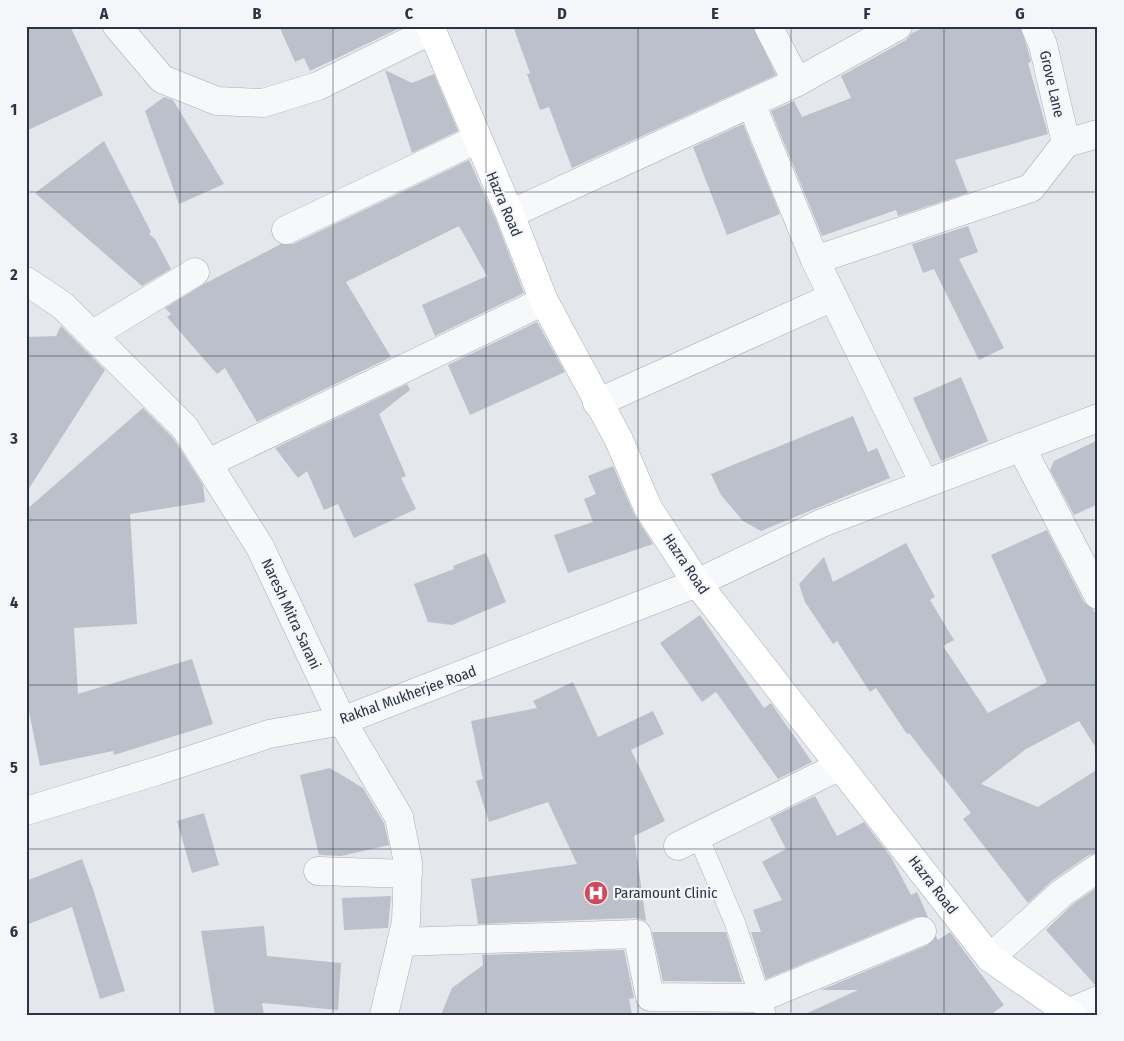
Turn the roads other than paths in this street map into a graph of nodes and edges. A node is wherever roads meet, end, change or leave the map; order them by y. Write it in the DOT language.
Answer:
graph roads {
  1 [pos="117,26"];
  2 [pos="768,26"];
  3 [pos="1035,26"];
  4 [pos="896,27"];
  5 [pos="431,28"];
  6 [pos="797,82"];
  7 [pos="751,103"];
  8 [pos="1098,134"];
  9 [pos="476,138"];
  10 [pos="1066,143"];
  11 [pos="510,214"];
  12 [pos="286,230"];
  13 [pos="815,260"];
  14 [pos="195,272"];
  15 [pos="26,281"];
  16 [pos="833,297"];
  17 [pos="544,301"];
  18 [pos="92,335"];
  19 [pos="597,403"];
  20 [pos="1097,420"];
  21 [pos="1021,447"];
  22 [pos="208,463"];
  23 [pos="924,482"];
  24 [pos="697,583"];
  25 [pos="1098,595"];
  26 [pos="342,721"];
  27 [pos="840,766"];
  28 [pos="26,811"];
  29 [pos="688,841"];
  30 [pos="1098,868"];
  31 [pos="318,871"];
  32 [pos="408,874"];
  33 [pos="922,932"];
  34 [pos="401,942"];
  35 [pos="990,958"];
  36 [pos="1098,1000"];
  37 [pos="763,1006"];
  38 [pos="1068,1014"];
  39 [pos="384,1015"];
  1 -- 5 [label="street"];
  2 -- 6 [label="street"];
  3 -- 10 [label="street, Grove Lane"];
  4 -- 6 [label="street"];
  5 -- 9 [label="main road, Hazra Road"];
  6 -- 7 [label="street"];
  7 -- 11 [label="street"];
  7 -- 13 [label="street"];
  8 -- 10 [label="street"];
  9 -- 11 [label="main road, Hazra Road"];
  9 -- 12 [label="street"];
  10 -- 13 [label="street"];
  11 -- 17 [label="main road, Hazra Road"];
  13 -- 16 [label="street"];
  14 -- 18 [label="street"];
  15 -- 18 [label="street, Naresh Mitra Sarani"];
  16 -- 19 [label="street"];
  16 -- 23 [label="street"];
  17 -- 19 [label="main road, Hazra Road"];
  17 -- 22 [label="street"];
  18 -- 22 [label="street, Naresh Mitra Sarani"];
  19 -- 24 [label="main road, Hazra Road"];
  20 -- 21 [label="street, Rakhal Mukherjee Road"];
  21 -- 23 [label="street, Rakhal Mukherjee Road"];
  21 -- 25 [label="street"];
  22 -- 26 [label="street, Naresh Mitra Sarani"];
  23 -- 24 [label="street, Rakhal Mukherjee Road"];
  24 -- 26 [label="street, Rakhal Mukherjee Road"];
  24 -- 27 [label="main road, Hazra Road"];
  26 -- 28 [label="street, Rakhal Mukherjee Road"];
  26 -- 32 [label="street, Naresh Mitra Sarani"];
  27 -- 29 [label="street"];
  27 -- 35 [label="main road, Hazra Road"];
  29 -- 37 [label="lane"];
  30 -- 35 [label="street"];
  31 -- 32 [label="street"];
  32 -- 34 [label="street, Naresh Mitra Sarani"];
  33 -- 37 [label="street"];
  34 -- 37 [label="street"];
  34 -- 39 [label="street, Naresh Mitra Sarani"];
  35 -- 38 [label="main road, Hazra Road"];
  36 -- 38 [label="street"];
}
